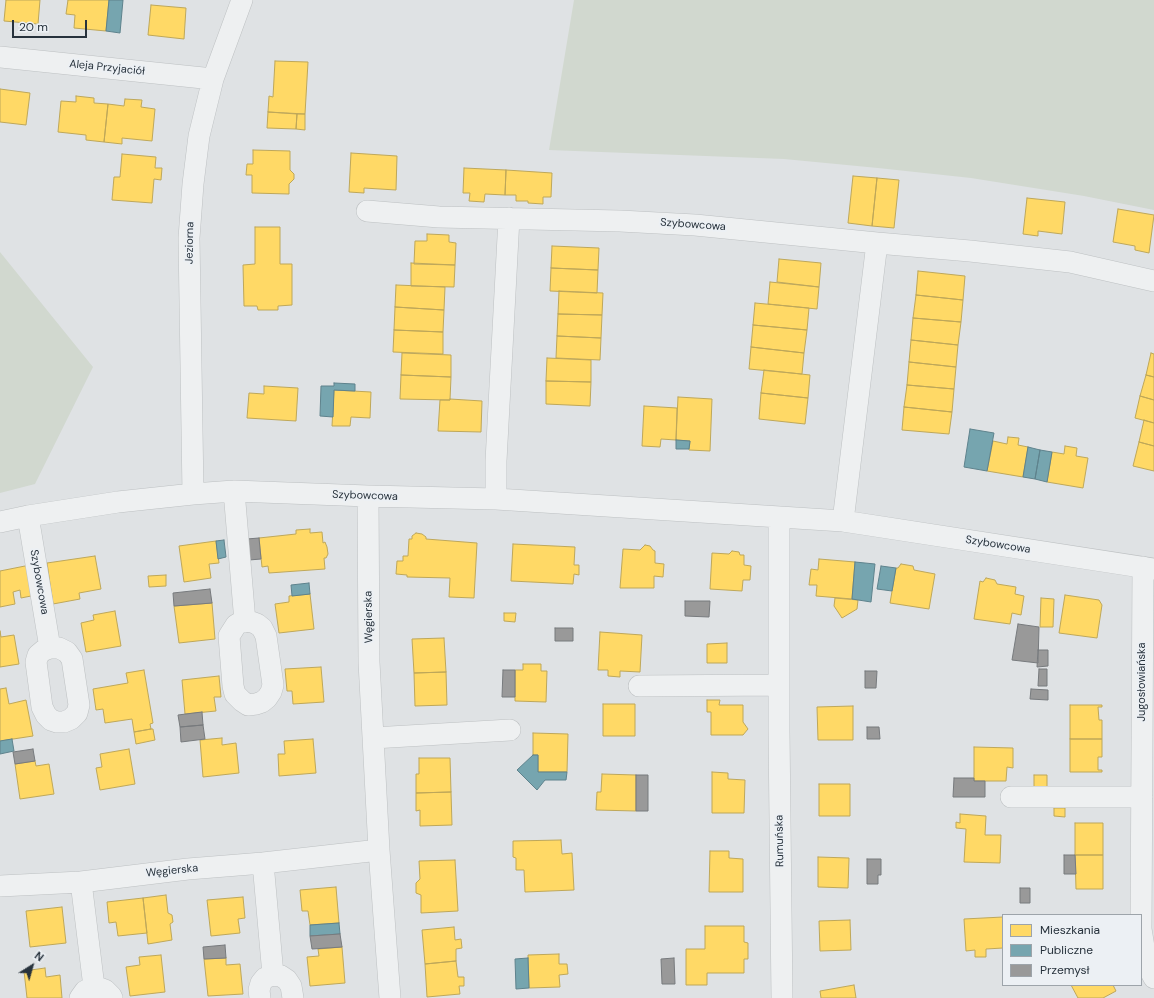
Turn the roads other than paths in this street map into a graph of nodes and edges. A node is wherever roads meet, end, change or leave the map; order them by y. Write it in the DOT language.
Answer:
graph roads {
  1 [pos="242,0"];
  2 [pos="0,57"];
  3 [pos="213,79"];
  4 [pos="366,211"];
  5 [pos="509,218"];
  6 [pos="876,243"];
  7 [pos="1154,281"];
  8 [pos="234,491"];
  9 [pos="193,494"];
  10 [pos="368,496"];
  11 [pos="496,499"];
  12 [pos="28,516"];
  13 [pos="779,517"];
  14 [pos="843,521"];
  15 [pos="0,522"];
  16 [pos="1148,568"];
  17 [pos="245,622"];
  18 [pos="50,648"];
  19 [pos="779,684"];
  20 [pos="639,686"];
  21 [pos="510,730"];
  22 [pos="373,738"];
  23 [pos="1011,797"];
  24 [pos="1142,797"];
  25 [pos="379,850"];
  26 [pos="263,863"];
  27 [pos="1148,873"];
  28 [pos="81,882"];
  29 [pos="0,886"];
  30 [pos="1142,921"];
  31 [pos="1142,935"];
  32 [pos="273,975"];
  33 [pos="1154,978"];
  34 [pos="87,993"];
  35 [pos="112,998"];
  36 [pos="260,998"];
  37 [pos="292,998"];
  38 [pos="390,998"];
  39 [pos="782,998"];
  1 -- 3 [label="street, Jeziorna"];
  2 -- 3 [label="street, Aleja Przyjaciół"];
  3 -- 9 [label="street, Jeziorna"];
  4 -- 5 [label="street, Szybowcowa"];
  5 -- 6 [label="street, Szybowcowa"];
  5 -- 11 [label="street"];
  6 -- 7 [label="street, Szybowcowa"];
  6 -- 14 [label="street"];
  8 -- 9 [label="street, Szybowcowa"];
  8 -- 10 [label="street, Szybowcowa"];
  8 -- 17 [label="street"];
  9 -- 12 [label="street, Szybowcowa"];
  10 -- 11 [label="street, Szybowcowa"];
  10 -- 22 [label="street, Węgierska"];
  11 -- 13 [label="street, Szybowcowa"];
  12 -- 15 [label="street, Szybowcowa"];
  12 -- 18 [label="street, Szybowcowa"];
  13 -- 14 [label="street, Szybowcowa"];
  13 -- 19 [label="street, Rumuńska"];
  14 -- 16 [label="street, Szybowcowa"];
  16 -- 24 [label="street, Jugosłowiańska"];
  19 -- 20 [label="street"];
  19 -- 39 [label="street, Rumuńska"];
  21 -- 22 [label="street"];
  22 -- 25 [label="street, Węgierska"];
  23 -- 24 [label="street"];
  24 -- 27 [label="street, Jugosłowiańska"];
  25 -- 26 [label="street, Węgierska"];
  25 -- 38 [label="street, Węgierska"];
  26 -- 28 [label="street, Węgierska"];
  26 -- 32 [label="street"];
  27 -- 30 [label="street, Jugosłowiańska"];
  28 -- 29 [label="street, Węgierska"];
  28 -- 34 [label="street"];
  31 -- 33 [label="street, Jugosłowiańska"];
  32 -- 36 [label="street"];
  32 -- 37 [label="street"];
  34 -- 35 [label="street"];
}
